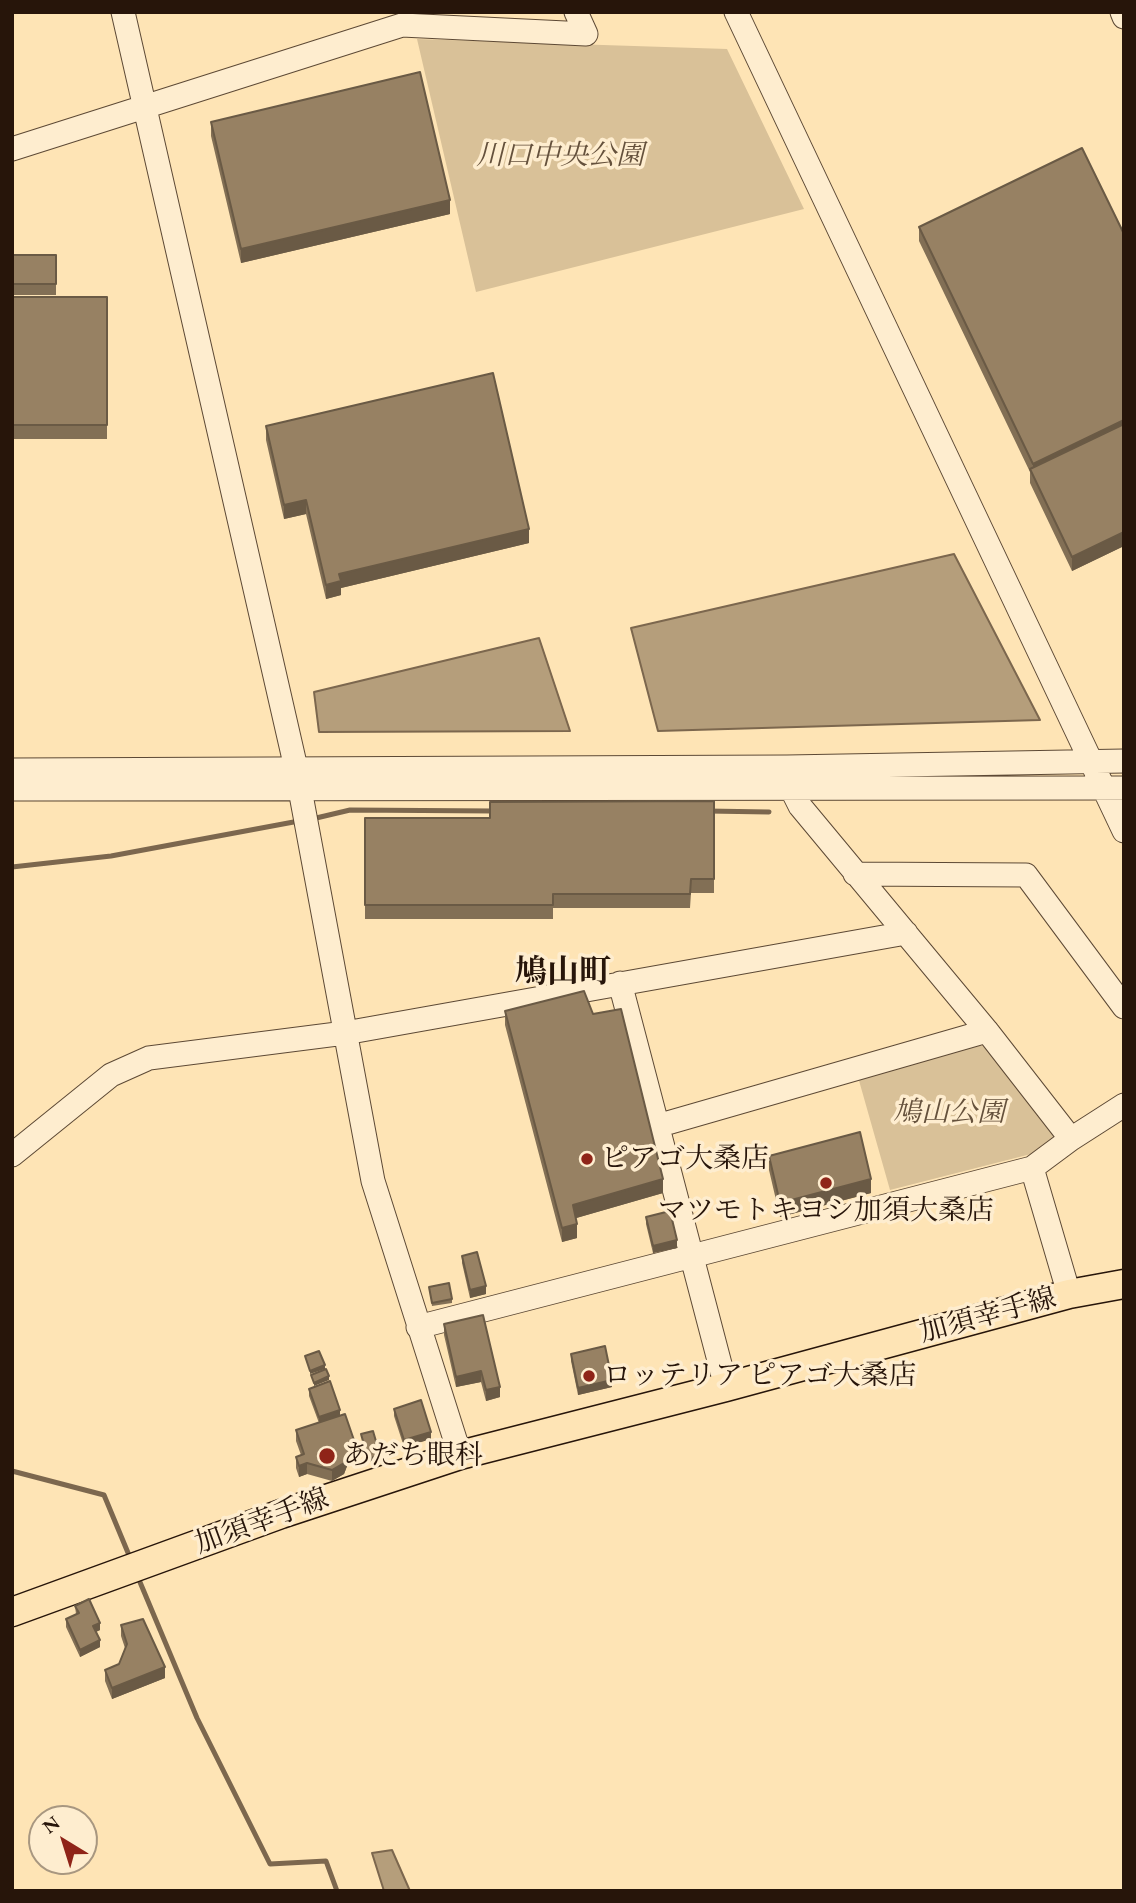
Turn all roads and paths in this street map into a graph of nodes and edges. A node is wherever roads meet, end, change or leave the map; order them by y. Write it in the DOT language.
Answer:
graph roads {
  1 [pos="123,12"];
  2 [pos="576,12"];
  3 [pos="736,12"];
  4 [pos="1122,12"];
  5 [pos="1124,17"];
  6 [pos="145,107"];
  7 [pos="12,149"];
  8 [pos="1093,761"];
  9 [pos="1124,761"];
  10 [pos="12,770"];
  11 [pos="298,778"];
  12 [pos="789,778"];
  13 [pos="1114,788"];
  14 [pos="12,789"];
  15 [pos="1124,831"];
  16 [pos="855,874"];
  17 [pos="906,933"];
  18 [pos="621,983"];
  19 [pos="1124,1007"];
  20 [pos="987,1031"];
  21 [pos="345,1033"];
  22 [pos="1124,1105"];
  23 [pos="657,1126"];
  24 [pos="1071,1139"];
  25 [pos="12,1155"];
  26 [pos="1032,1168"];
  27 [pos="691,1255"];
  28 [pos="1124,1284"];
  29 [pos="1069,1294"];
  30 [pos="418,1327"];
  31 [pos="726,1387"];
  32 [pos="460,1455"];
  33 [pos="12,1612"];
  1 -- 6 [label="street"];
  2 -- 6 [label="street"];
  3 -- 8 [label="street"];
  4 -- 5 [label="street"];
  6 -- 7 [label="street"];
  6 -- 11 [label="street"];
  8 -- 9 [label="street"];
  8 -- 12 [label="street"];
  8 -- 13 [label="street"];
  10 -- 11 [label="street"];
  11 -- 12 [label="street"];
  11 -- 14 [label="street"];
  11 -- 21 [label="street"];
  12 -- 13 [label="street"];
  12 -- 16 [label="street"];
  13 -- 15 [label="street"];
  16 -- 17 [label="street"];
  16 -- 19 [label="street"];
  17 -- 18 [label="street"];
  17 -- 20 [label="street"];
  18 -- 21 [label="street"];
  18 -- 23 [label="street"];
  20 -- 23 [label="street"];
  20 -- 24 [label="street"];
  21 -- 25 [label="street"];
  21 -- 30 [label="street"];
  22 -- 24 [label="street"];
  23 -- 27 [label="street"];
  24 -- 26 [label="street"];
  26 -- 27 [label="street"];
  26 -- 29 [label="street"];
  27 -- 30 [label="street"];
  27 -- 31 [label="street"];
  28 -- 29 [label="main road, 加須幸手線"];
  29 -- 31 [label="main road, 加須幸手線"];
  30 -- 32 [label="street"];
  31 -- 32 [label="main road, 加須幸手線"];
  32 -- 33 [label="main road, 加須幸手線"];
}
